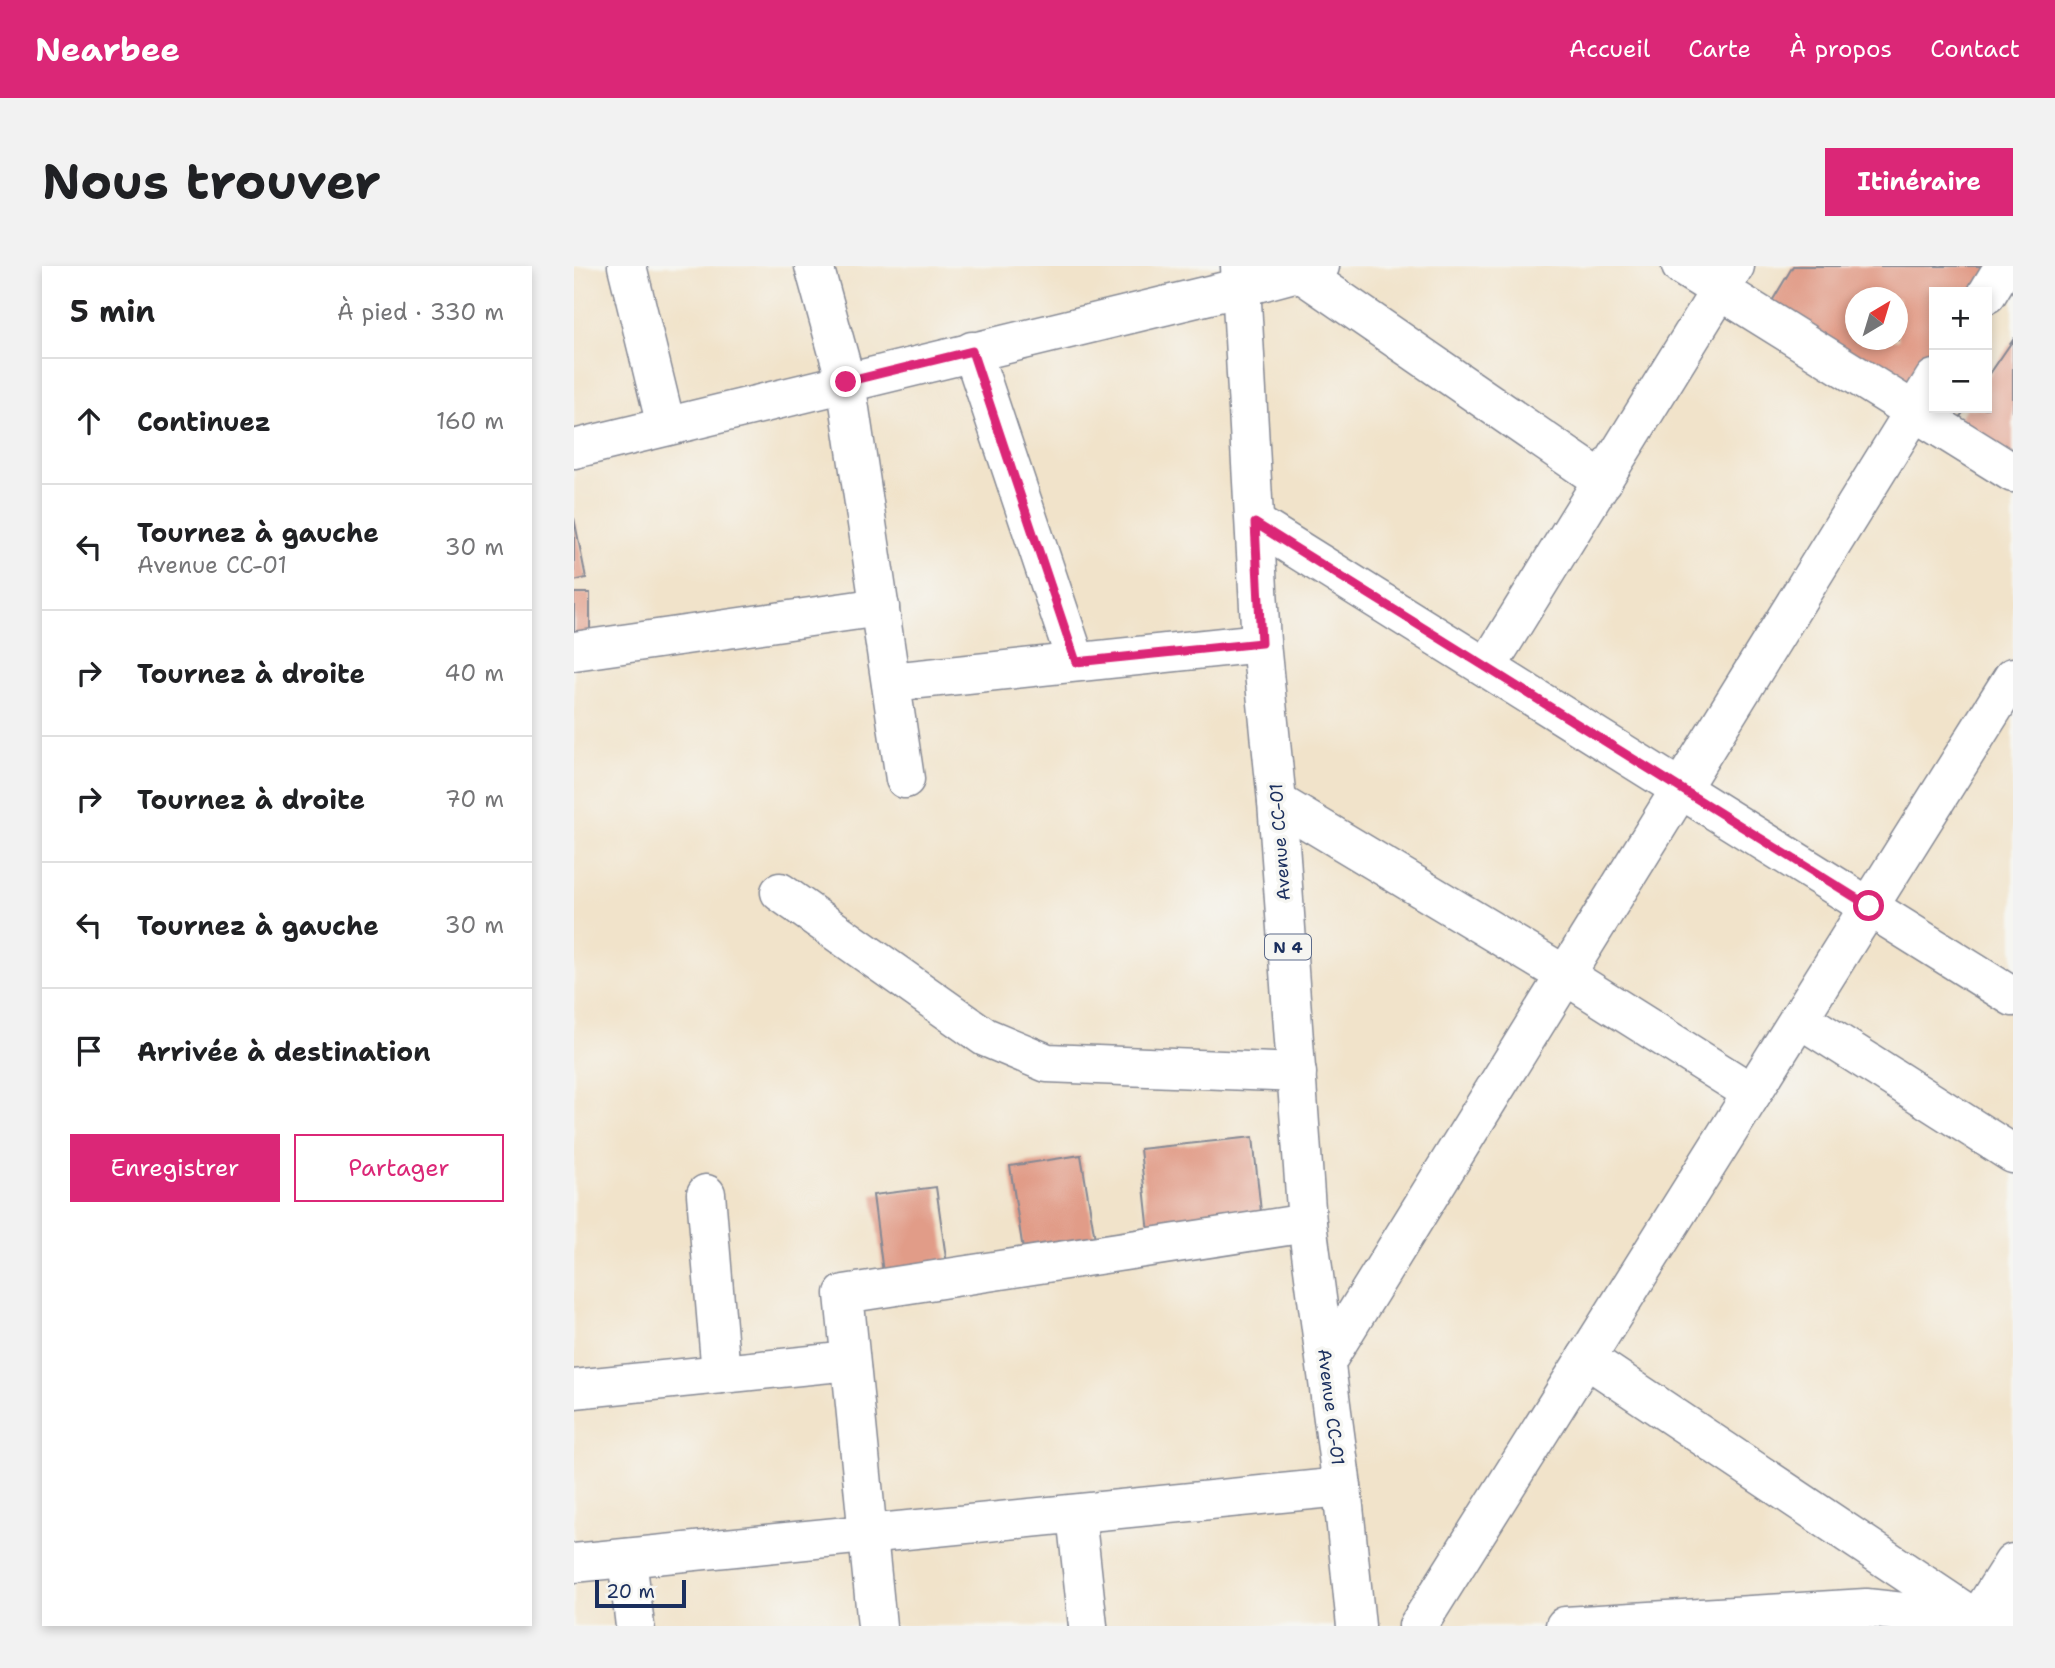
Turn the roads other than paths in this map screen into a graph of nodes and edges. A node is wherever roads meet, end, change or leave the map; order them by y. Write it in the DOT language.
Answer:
graph roads {
  1 [pos="626,266"];
  2 [pos="814,266"];
  3 [pos="1681,266"];
  4 [pos="2004,266"];
  5 [pos="1309,269"];
  6 [pos="1241,277"];
  7 [pos="1727,278"];
  8 [pos="1991,287"];
  9 [pos="972,351"];
  10 [pos="846,382"];
  11 [pos="1929,387"];
  12 [pos="1914,411"];
  13 [pos="666,426"];
  14 [pos="574,449"];
  15 [pos="2013,473"];
  16 [pos="1602,481"];
  17 [pos="1255,523"];
  18 [pos="880,607"];
  19 [pos="1261,643"];
  20 [pos="574,651"];
  21 [pos="1076,662"];
  22 [pos="1487,667"];
  23 [pos="2013,677"];
  24 [pos="891,682"];
  25 [pos="2001,723"];
  26 [pos="905,779"];
  27 [pos="1681,788"];
  28 [pos="1277,802"];
  29 [pos="780,892"];
  30 [pos="1869,906"];
  31 [pos="1565,975"];
  32 [pos="2013,997"];
  33 [pos="1799,1018"];
  34 [pos="1297,1073"];
  35 [pos="1752,1093"];
  36 [pos="2008,1141"];
  37 [pos="706,1194"];
  38 [pos="1307,1223"];
  39 [pos="1586,1358"];
  40 [pos="850,1361"];
  41 [pos="1326,1363"];
  42 [pos="721,1374"];
  43 [pos="574,1389"];
  44 [pos="1342,1488"];
  45 [pos="1076,1514"];
  46 [pos="868,1534"];
  47 [pos="627,1558"];
  48 [pos="574,1563"];
  49 [pos="2013,1563"];
  50 [pos="2013,1608"];
  51 [pos="1975,1623"];
  52 [pos="635,1626"];
  53 [pos="877,1626"];
  54 [pos="1088,1626"];
  55 [pos="1356,1626"];
  56 [pos="1418,1626"];
  57 [pos="1565,1626"];
  1 -- 13 [label="street"];
  2 -- 10 [label="street"];
  3 -- 7 [label="street"];
  4 -- 8 [label="street"];
  5 -- 6 [label="street"];
  5 -- 16 [label="street"];
  6 -- 9 [label="street"];
  6 -- 17 [label="street, Avenue CC-01 / N 4"];
  7 -- 12 [label="street"];
  7 -- 16 [label="street"];
  9 -- 10 [label="street"];
  9 -- 21 [label="street"];
  10 -- 13 [label="street"];
  10 -- 18 [label="street"];
  11 -- 12 [label="street"];
  12 -- 15 [label="street"];
  12 -- 27 [label="street"];
  13 -- 14 [label="street"];
  16 -- 22 [label="street"];
  17 -- 19 [label="street, Avenue CC-01 / N 4"];
  17 -- 22 [label="street"];
  18 -- 20 [label="street"];
  18 -- 24 [label="street"];
  19 -- 21 [label="street"];
  19 -- 28 [label="street, Avenue CC-01 / N 4"];
  21 -- 24 [label="street"];
  22 -- 27 [label="street"];
  23 -- 25 [label="street"];
  24 -- 26 [label="street"];
  25 -- 30 [label="street"];
  27 -- 30 [label="street"];
  27 -- 31 [label="street"];
  28 -- 31 [label="street"];
  28 -- 34 [label="street, Avenue CC-01 / N 4"];
  29 -- 34 [label="street"];
  30 -- 32 [label="street"];
  30 -- 33 [label="street"];
  31 -- 35 [label="street"];
  31 -- 41 [label="street"];
  33 -- 35 [label="street"];
  33 -- 36 [label="street"];
  34 -- 38 [label="street, Avenue CC-01 / N 4"];
  35 -- 39 [label="street"];
  37 -- 42 [label="street"];
  38 -- 40 [label="street"];
  38 -- 41 [label="street, Avenue CC-01 / N 4"];
  39 -- 51 [label="street"];
  39 -- 56 [label="street"];
  40 -- 42 [label="street"];
  40 -- 46 [label="street"];
  41 -- 44 [label="street, Avenue CC-01 / N 4"];
  42 -- 43 [label="street"];
  44 -- 45 [label="street"];
  44 -- 55 [label="street, Avenue CC-01 / N 4"];
  45 -- 46 [label="street"];
  45 -- 54 [label="street"];
  46 -- 47 [label="street"];
  46 -- 53 [label="street"];
  47 -- 48 [label="street"];
  47 -- 52 [label="street"];
  49 -- 51 [label="street"];
  50 -- 51 [label="street"];
  51 -- 57 [label="street"];
}
